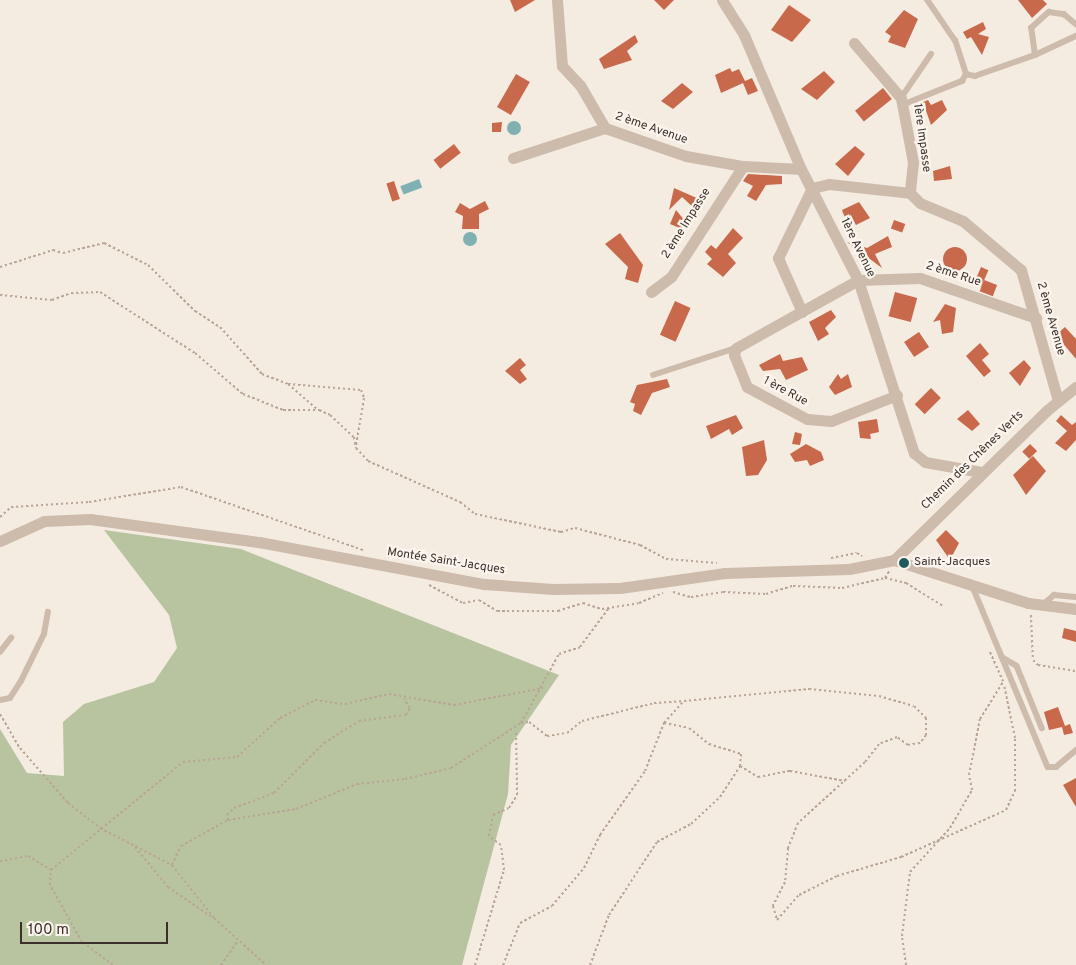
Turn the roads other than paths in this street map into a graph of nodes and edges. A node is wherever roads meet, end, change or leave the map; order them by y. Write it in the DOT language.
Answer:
graph roads {
  1 [pos="557,0"];
  2 [pos="722,0"];
  3 [pos="927,0"];
  4 [pos="1076,24"];
  5 [pos="1076,36"];
  6 [pos="854,43"];
  7 [pos="931,54"];
  8 [pos="1035,56"];
  9 [pos="966,74"];
  10 [pos="902,102"];
  11 [pos="605,128"];
  12 [pos="513,158"];
  13 [pos="742,166"];
  14 [pos="801,169"];
  15 [pos="812,188"];
  16 [pos="910,193"];
  17 [pos="858,280"];
  18 [pos="650,292"];
  19 [pos="802,312"];
  20 [pos="1036,318"];
  21 [pos="736,348"];
  22 [pos="653,375"];
  23 [pos="1076,387"];
  24 [pos="898,395"];
  25 [pos="1058,401"];
  26 [pos="981,472"];
  27 [pos="0,541"];
  28 [pos="894,560"];
  29 [pos="972,585"];
  30 [pos="1076,597"];
  31 [pos="1041,606"];
  32 [pos="1076,609"];
  33 [pos="48,612"];
  34 [pos="11,638"];
  35 [pos="0,652"];
  36 [pos="1002,657"];
  37 [pos="0,700"];
  38 [pos="1042,728"];
  39 [pos="1076,750"];
  1 -- 11 [label="street, 2 ème Avenue"];
  2 -- 14 [label="street, 1ère Avenue"];
  3 -- 9 [label="lane"];
  4 -- 8 [label="lane"];
  5 -- 8 [label="lane"];
  6 -- 10 [label="street, 1ère Impasse"];
  7 -- 10 [label="lane"];
  8 -- 9 [label="lane"];
  9 -- 10 [label="lane"];
  10 -- 16 [label="street, 1ère Impasse"];
  11 -- 12 [label="street"];
  11 -- 13 [label="street, 2 ème Avenue"];
  13 -- 14 [label="street, 2 ème Avenue"];
  13 -- 18 [label="street, 2 ème Impasse"];
  14 -- 15 [label="street, 1ère Avenue"];
  15 -- 16 [label="street, 2 ème Avenue"];
  15 -- 17 [label="street, 1ère Avenue"];
  15 -- 19 [label="street"];
  16 -- 20 [label="street, 2 ème Avenue"];
  17 -- 19 [label="street"];
  17 -- 20 [label="street, 2 ème Rue"];
  17 -- 24 [label="street, 1ère Avenue"];
  19 -- 21 [label="street"];
  20 -- 25 [label="street, 2 ème Avenue"];
  21 -- 22 [label="lane"];
  21 -- 24 [label="street, 1 ère Rue"];
  23 -- 25 [label="street, Chemin des Chênes Verts"];
  24 -- 26 [label="street, 1ère Avenue"];
  25 -- 26 [label="street, Chemin des Chênes Verts"];
  26 -- 28 [label="street, Chemin des Chênes Verts"];
  27 -- 28 [label="street, Montée Saint-Jacques"];
  28 -- 29 [label="street"];
  29 -- 31 [label="street"];
  29 -- 36 [label="lane"];
  30 -- 31 [label="lane"];
  31 -- 32 [label="street"];
  33 -- 37 [label="lane"];
  34 -- 35 [label="lane"];
  36 -- 38 [label="lane"];
  36 -- 39 [label="lane"];
}
